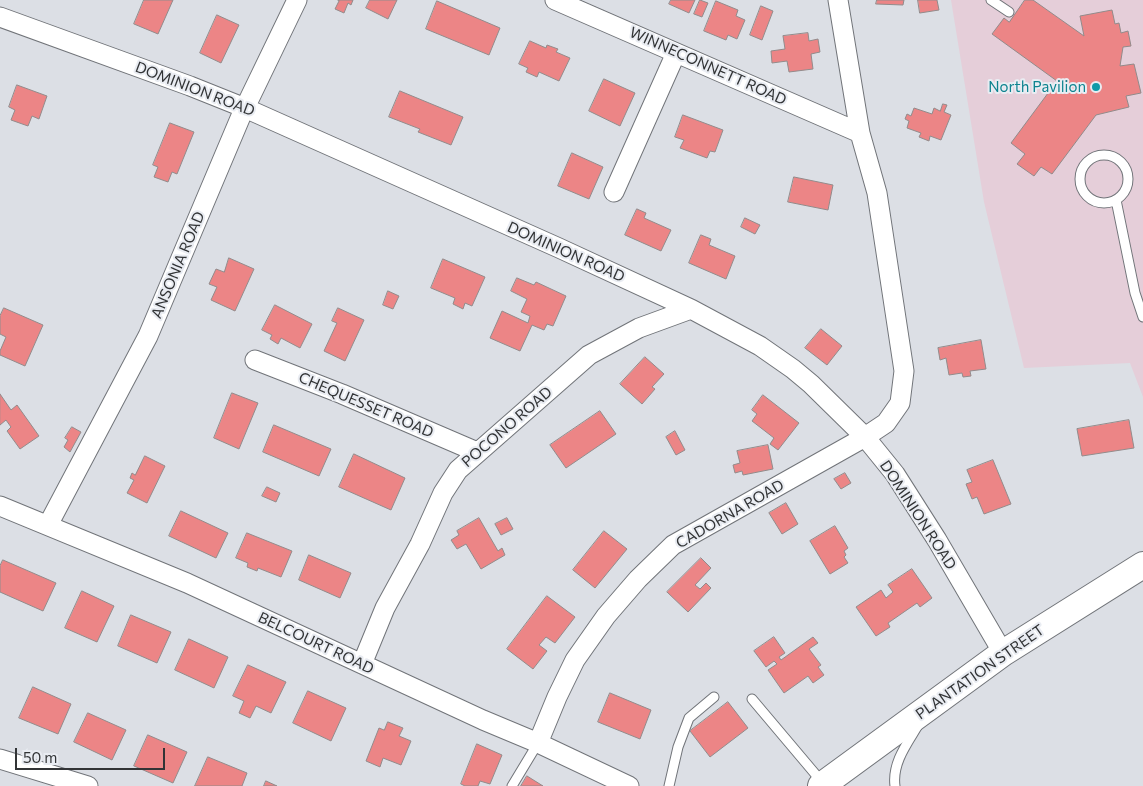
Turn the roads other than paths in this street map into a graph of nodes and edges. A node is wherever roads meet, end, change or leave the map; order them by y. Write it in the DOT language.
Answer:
graph roads {
  1 [pos="297,0"];
  2 [pos="555,0"];
  3 [pos="838,0"];
  4 [pos="991,0"];
  5 [pos="1009,12"];
  6 [pos="0,17"];
  7 [pos="676,53"];
  8 [pos="245,108"];
  9 [pos="860,133"];
  10 [pos="614,192"];
  11 [pos="1116,200"];
  12 [pos="691,309"];
  13 [pos="1143,317"];
  14 [pos="255,360"];
  15 [pos="865,437"];
  16 [pos="477,452"];
  17 [pos="0,506"];
  18 [pos="48,525"];
  19 [pos="1143,565"];
  20 [pos="1004,653"];
  21 [pos="362,664"];
  22 [pos="714,697"];
  23 [pos="752,699"];
  24 [pos="927,709"];
  25 [pos="538,743"];
  26 [pos="0,759"];
  27 [pos="823,785"];
  28 [pos="88,786"];
  29 [pos="512,786"];
  30 [pos="629,786"];
  31 [pos="669,786"];
  32 [pos="895,786"];
  1 -- 8 [label="street, ANSONIA ROAD"];
  2 -- 7 [label="street, WINNECONNETT ROAD"];
  3 -- 9 [label="street, CADORNA ROAD"];
  4 -- 5 [label="lane"];
  6 -- 8 [label="street, DOMINION ROAD"];
  7 -- 9 [label="street, WINNECONNETT ROAD"];
  7 -- 10 [label="street"];
  8 -- 12 [label="street, DOMINION ROAD"];
  8 -- 18 [label="street, ANSONIA ROAD"];
  9 -- 15 [label="street, CADORNA ROAD"];
  11 -- 11 [label="lane"];
  11 -- 13 [label="lane"];
  12 -- 15 [label="street, DOMINION ROAD"];
  12 -- 16 [label="street, POCONO ROAD"];
  14 -- 16 [label="street, CHEQUESSET ROAD"];
  15 -- 20 [label="street, DOMINION ROAD"];
  15 -- 25 [label="street, CADORNA ROAD"];
  16 -- 21 [label="street, POCONO ROAD"];
  17 -- 18 [label="street, BELCOURT ROAD"];
  18 -- 21 [label="street, BELCOURT ROAD"];
  19 -- 20 [label="main road, PLANTATION STREET"];
  20 -- 24 [label="main road, PLANTATION STREET"];
  21 -- 25 [label="street, BELCOURT ROAD"];
  22 -- 31 [label="lane"];
  23 -- 27 [label="lane"];
  24 -- 27 [label="main road, PLANTATION STREET"];
  24 -- 32 [label="lane"];
  25 -- 29 [label="lane"];
  25 -- 30 [label="street, BELCOURT ROAD"];
  26 -- 28 [label="street"];
}
